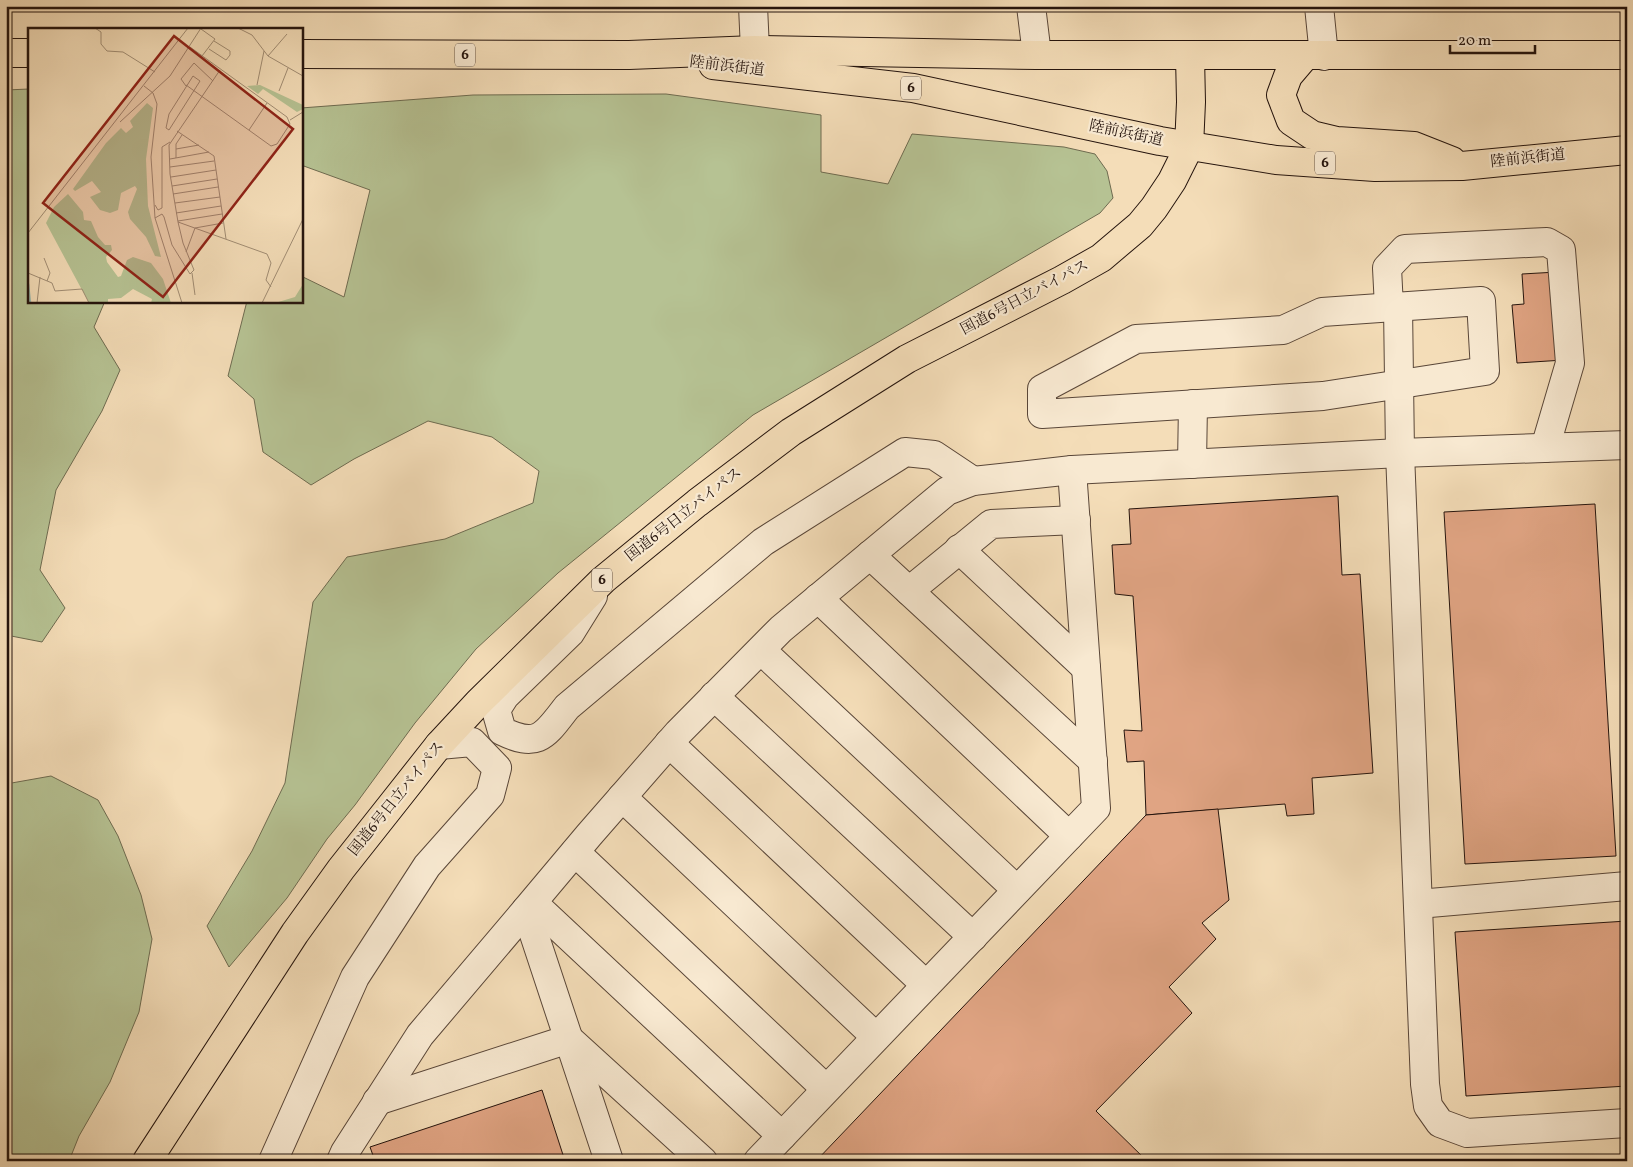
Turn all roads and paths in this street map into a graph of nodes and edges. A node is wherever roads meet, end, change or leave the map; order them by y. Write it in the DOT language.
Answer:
graph roads {
  1 [pos="752,6"];
  2 [pos="1030,6"];
  3 [pos="1319,6"];
  4 [pos="755,50"];
  5 [pos="6,53"];
  6 [pos="28,53"];
  7 [pos="302,54"];
  8 [pos="1627,55"];
  9 [pos="629,56"];
  10 [pos="1037,56"];
  11 [pos="1190,56"];
  12 [pos="1314,56"];
  13 [pos="1189,147"];
  14 [pos="1627,150"];
  15 [pos="1462,166"];
  16 [pos="1393,306"];
  17 [pos="1399,384"];
  18 [pos="1192,404"];
  19 [pos="1627,444"];
  20 [pos="1545,448"];
  21 [pos="1400,453"];
  22 [pos="1192,464"];
  23 [pos="1072,470"];
  24 [pos="973,481"];
  25 [pos="1076,520"];
  26 [pos="959,549"];
  27 [pos="870,555"];
  28 [pos="603,580"];
  29 [pos="909,591"];
  30 [pos="818,598"];
  31 [pos="761,650"];
  32 [pos="1086,668"];
  33 [pos="714,696"];
  34 [pos="669,743"];
  35 [pos="439,745"];
  36 [pos="1093,761"];
  37 [pos="622,797"];
  38 [pos="1069,836"];
  39 [pos="575,852"];
  40 [pos="1627,886"];
  41 [pos="1017,890"];
  42 [pos="1418,904"];
  43 [pos="530,906"];
  44 [pos="972,937"];
  45 [pos="926,985"];
  46 [pos="876,1038"];
  47 [pos="569,1039"];
  48 [pos="826,1089"];
  49 [pos="377,1101"];
  50 [pos="1627,1123"];
  51 [pos="782,1136"];
  52 [pos="147,1161"];
  53 [pos="273,1161"];
  54 [pos="341,1161"];
  55 [pos="609,1161"];
  56 [pos="703,1161"];
  57 [pos="758,1161"];
  1 -- 4 [label="street"];
  2 -- 10 [label="street"];
  3 -- 12 [label="street"];
  4 -- 9 [label="highway, 陸前浜街道 / 6"];
  4 -- 10 [label="highway, 陸前浜街道 / 6"];
  5 -- 6 [label="highway"];
  7 -- 9 [label="highway, 陸前浜街道 / 6"];
  8 -- 12 [label="highway, 陸前浜街道 / 6"];
  9 -- 13 [label="highway, 陸前浜街道 / 6"];
  10 -- 11 [label="highway, 陸前浜街道 / 6"];
  11 -- 12 [label="highway, 陸前浜街道 / 6"];
  11 -- 13 [label="highway, 国道6号日立バイパス / 6"];
  12 -- 15 [label="highway"];
  13 -- 15 [label="highway, 陸前浜街道 / 6"];
  13 -- 28 [label="highway, 国道6号日立バイパス / 6"];
  14 -- 15 [label="highway, 陸前浜街道 / 6"];
  16 -- 17 [label="street"];
  16 -- 17 [label="street"];
  16 -- 18 [label="street"];
  16 -- 20 [label="street"];
  17 -- 18 [label="street"];
  17 -- 21 [label="street"];
  18 -- 22 [label="street"];
  19 -- 20 [label="street"];
  20 -- 21 [label="street"];
  21 -- 22 [label="street"];
  21 -- 42 [label="street"];
  22 -- 23 [label="street"];
  23 -- 24 [label="street"];
  23 -- 25 [label="street"];
  24 -- 27 [label="street"];
  24 -- 28 [label="street"];
  25 -- 26 [label="street"];
  25 -- 32 [label="street"];
  26 -- 29 [label="street"];
  26 -- 32 [label="street"];
  27 -- 29 [label="street"];
  27 -- 30 [label="street"];
  28 -- 35 [label="highway, 国道6号日立バイパス / 6"];
  29 -- 36 [label="street"];
  30 -- 31 [label="street"];
  30 -- 38 [label="street"];
  31 -- 33 [label="street"];
  31 -- 41 [label="street"];
  32 -- 36 [label="street"];
  33 -- 34 [label="street"];
  33 -- 44 [label="street"];
  34 -- 37 [label="street"];
  34 -- 45 [label="street"];
  35 -- 52 [label="highway, 国道6号日立バイパス / 6"];
  35 -- 53 [label="street"];
  36 -- 38 [label="street"];
  37 -- 39 [label="street"];
  37 -- 46 [label="street"];
  38 -- 41 [label="street"];
  39 -- 43 [label="street"];
  39 -- 48 [label="street"];
  40 -- 42 [label="street"];
  41 -- 44 [label="street"];
  42 -- 50 [label="street"];
  43 -- 47 [label="street"];
  43 -- 49 [label="street"];
  43 -- 51 [label="street"];
  44 -- 45 [label="street"];
  45 -- 46 [label="street"];
  46 -- 48 [label="street"];
  47 -- 49 [label="street"];
  47 -- 55 [label="street"];
  47 -- 56 [label="street"];
  48 -- 51 [label="street"];
  49 -- 54 [label="street"];
  51 -- 57 [label="street"];
}
